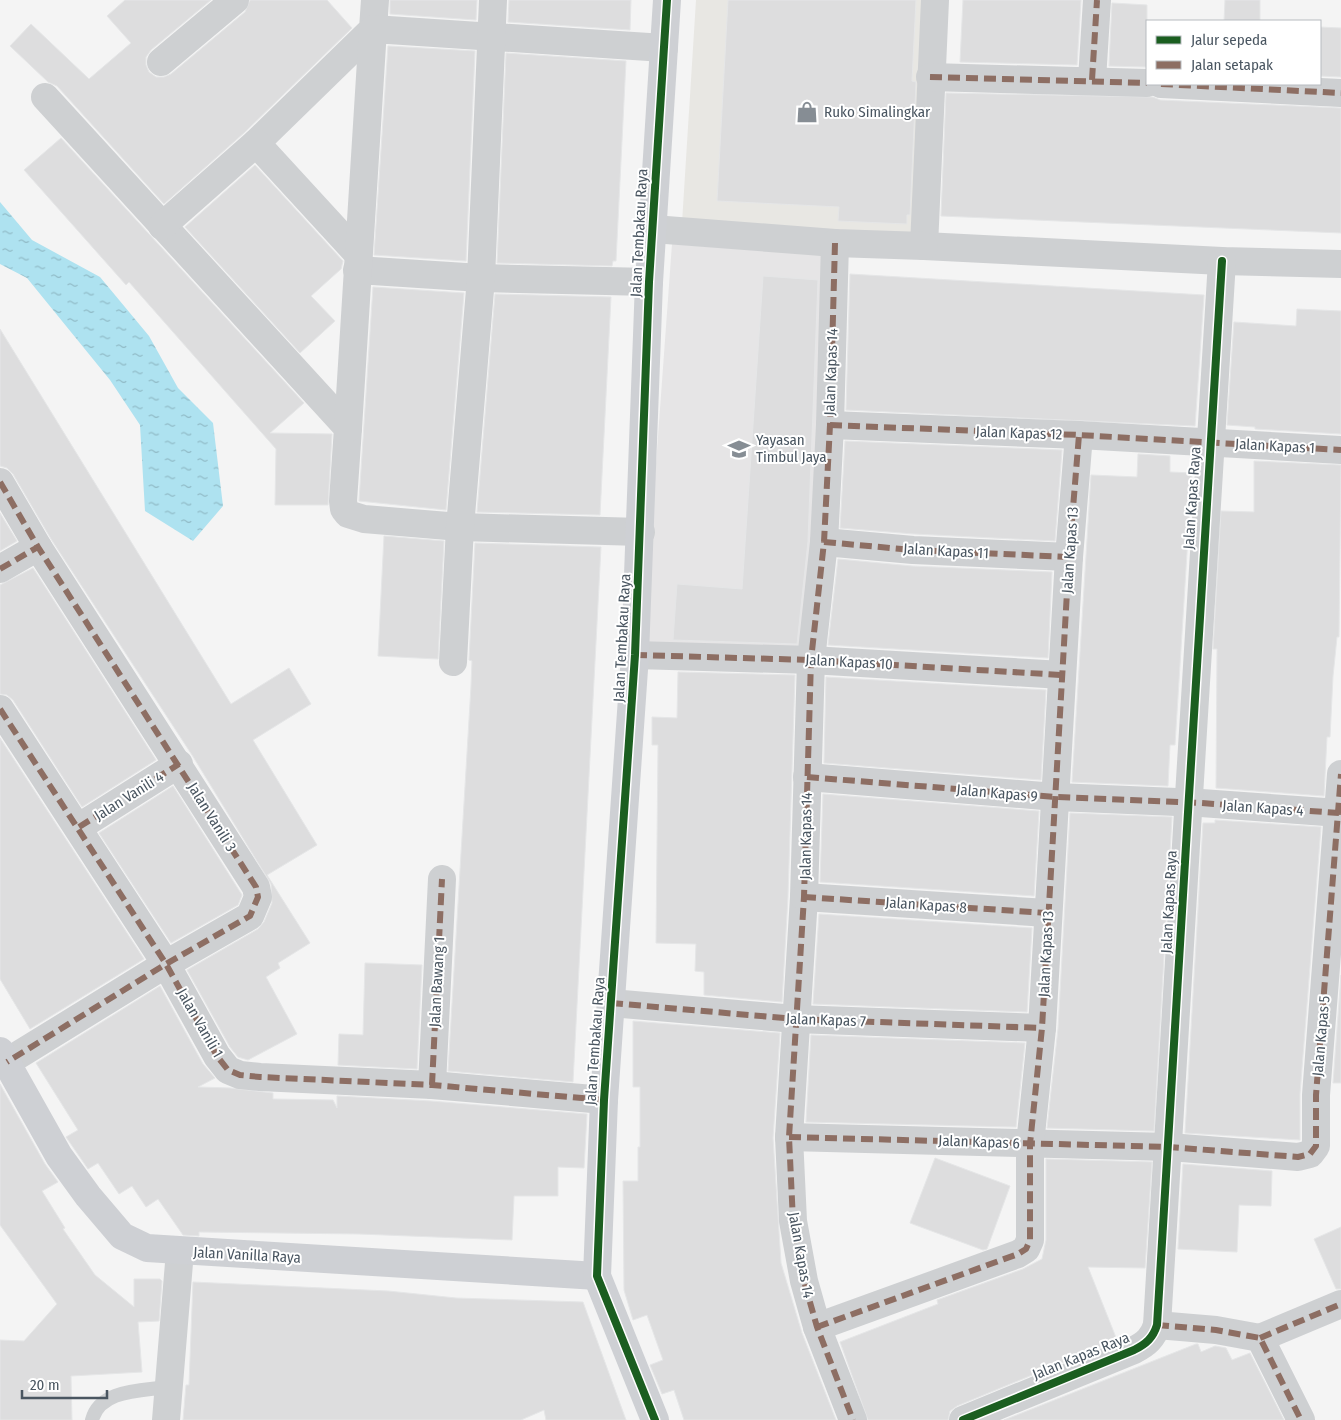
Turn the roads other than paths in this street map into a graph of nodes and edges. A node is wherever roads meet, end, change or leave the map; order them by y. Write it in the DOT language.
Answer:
graph roads {
  1 [pos="236,0"];
  2 [pos="375,0"];
  3 [pos="493,0"];
  4 [pos="667,0"];
  5 [pos="934,0"];
  6 [pos="1097,0"];
  7 [pos="374,29"];
  8 [pos="491,36"];
  9 [pos="664,48"];
  10 [pos="161,62"];
  11 [pos="930,77"];
  12 [pos="1092,80"];
  13 [pos="1146,83"];
  14 [pos="1179,85"];
  15 [pos="1341,94"];
  16 [pos="45,97"];
  17 [pos="256,142"];
  18 [pos="162,226"];
  19 [pos="653,228"];
  20 [pos="835,243"];
  21 [pos="924,246"];
  22 [pos="1222,261"];
  23 [pos="358,262"];
  24 [pos="1341,264"];
  25 [pos="481,278"];
  26 [pos="650,282"];
  27 [pos="830,425"];
  28 [pos="348,428"];
  29 [pos="1079,435"];
  30 [pos="1209,442"];
  31 [pos="1341,450"];
  32 [pos="0,482"];
  33 [pos="460,526"];
  34 [pos="642,532"];
  35 [pos="824,542"];
  36 [pos="38,547"];
  37 [pos="1069,557"];
  38 [pos="0,569"];
  39 [pos="635,654"];
  40 [pos="811,660"];
  41 [pos="453,662"];
  42 [pos="1062,675"];
  43 [pos="0,709"];
  44 [pos="179,764"];
  45 [pos="1341,774"];
  46 [pos="807,777"];
  47 [pos="1056,798"];
  48 [pos="1187,803"];
  49 [pos="1340,813"];
  50 [pos="79,827"];
  51 [pos="442,879"];
  52 [pos="804,897"];
  53 [pos="1048,913"];
  54 [pos="166,964"];
  55 [pos="611,1004"];
  56 [pos="795,1019"];
  57 [pos="1042,1028"];
  58 [pos="4,1056"];
  59 [pos="432,1085"];
  60 [pos="604,1100"];
  61 [pos="789,1137"];
  62 [pos="1030,1144"];
  63 [pos="1169,1147"];
  64 [pos="180,1251"];
  65 [pos="597,1276"];
  66 [pos="1341,1304"];
  67 [pos="1157,1325"];
  68 [pos="816,1327"];
  69 [pos="1260,1338"];
  70 [pos="167,1388"];
  71 [pos="92,1420"];
  72 [pos="166,1420"];
  73 [pos="654,1420"];
  74 [pos="853,1420"];
  75 [pos="964,1420"];
  76 [pos="1301,1420"];
  1 -- 10 [label="street"];
  2 -- 7 [label="street"];
  3 -- 8 [label="street"];
  4 -- 9 [label="street, Jalan Tembakau Raya"];
  5 -- 11 [label="street"];
  6 -- 12 [label="street"];
  7 -- 8 [label="street"];
  7 -- 17 [label="street"];
  7 -- 23 [label="street"];
  8 -- 9 [label="street"];
  8 -- 25 [label="street"];
  9 -- 19 [label="street, Jalan Tembakau Raya"];
  11 -- 12 [label="street"];
  11 -- 21 [label="street"];
  12 -- 13 [label="street"];
  14 -- 15 [label="street"];
  16 -- 18 [label="street"];
  17 -- 18 [label="street"];
  17 -- 23 [label="street"];
  18 -- 28 [label="street"];
  19 -- 20 [label="street"];
  19 -- 26 [label="street, Jalan Tembakau Raya"];
  20 -- 21 [label="street"];
  20 -- 27 [label="street, Jalan Kapas 14"];
  21 -- 22 [label="street"];
  22 -- 24 [label="street"];
  22 -- 30 [label="street, Jalan Kapas Raya"];
  23 -- 25 [label="street"];
  23 -- 28 [label="street"];
  25 -- 26 [label="street"];
  25 -- 33 [label="street"];
  26 -- 34 [label="street, Jalan Tembakau Raya"];
  27 -- 29 [label="street, Jalan Kapas 12"];
  27 -- 35 [label="street, Jalan Kapas 14"];
  28 -- 33 [label="street"];
  29 -- 30 [label="street, Jalan Kapas 12"];
  29 -- 37 [label="street, Jalan Kapas 13"];
  30 -- 31 [label="street, Jalan Kapas 1"];
  30 -- 48 [label="street, Jalan Kapas Raya"];
  32 -- 36 [label="street, Jalan Vanili 3"];
  33 -- 34 [label="street"];
  33 -- 41 [label="street"];
  34 -- 39 [label="street, Jalan Tembakau Raya"];
  35 -- 37 [label="street, Jalan Kapas 11"];
  35 -- 40 [label="street, Jalan Kapas 14"];
  36 -- 38 [label="street"];
  36 -- 44 [label="street, Jalan Vanili 3"];
  37 -- 42 [label="street, Jalan Kapas 13"];
  39 -- 40 [label="street, Jalan Kapas 10"];
  39 -- 55 [label="street, Jalan Tembakau Raya"];
  40 -- 42 [label="street, Jalan Kapas 10"];
  40 -- 46 [label="street, Jalan Kapas 14"];
  42 -- 47 [label="street, Jalan Kapas 13"];
  43 -- 50 [label="street, Jalan Vanili 1"];
  44 -- 50 [label="street, Jalan Vanili 4"];
  44 -- 54 [label="street, Jalan Vanili 3"];
  45 -- 49 [label="street, Jalan Kapas 5"];
  46 -- 47 [label="street, Jalan Kapas 9"];
  46 -- 52 [label="street, Jalan Kapas 14"];
  47 -- 48 [label="street, Jalan Kapas 9"];
  47 -- 53 [label="street, Jalan Kapas 13"];
  48 -- 49 [label="street, Jalan Kapas 4"];
  48 -- 63 [label="street, Jalan Kapas Raya"];
  49 -- 63 [label="street, Jalan Kapas 5"];
  50 -- 54 [label="street, Jalan Vanili 1"];
  51 -- 59 [label="street, Jalan Bawang 1"];
  52 -- 53 [label="street, Jalan Kapas 8"];
  52 -- 56 [label="street, Jalan Kapas 14"];
  53 -- 57 [label="street, Jalan Kapas 13"];
  54 -- 58 [label="street, Jalan Vanili 3"];
  54 -- 59 [label="street, Jalan Vanili 1"];
  55 -- 56 [label="street, Jalan Kapas 7"];
  55 -- 60 [label="street, Jalan Tembakau Raya"];
  56 -- 57 [label="street, Jalan Kapas 7"];
  56 -- 61 [label="street, Jalan Kapas 14"];
  57 -- 62 [label="street, Jalan Kapas 13"];
  58 -- 64 [label="street, Jalan Vanilla Raya"];
  59 -- 60 [label="street, Jalan Vanili 1"];
  60 -- 65 [label="street, Jalan Tembakau Raya"];
  61 -- 62 [label="street, Jalan Kapas 6"];
  61 -- 68 [label="street, Jalan Kapas 14"];
  62 -- 63 [label="street, Jalan Kapas 6"];
  62 -- 68 [label="street, Jalan Kapas 13"];
  63 -- 67 [label="street, Jalan Kapas Raya"];
  64 -- 65 [label="street, Jalan Vanilla Raya"];
  64 -- 70 [label="street"];
  65 -- 73 [label="street"];
  66 -- 69 [label="street"];
  67 -- 69 [label="street"];
  67 -- 75 [label="street, Jalan Kapas Raya"];
  68 -- 74 [label="street, Jalan Kapas 14"];
  69 -- 76 [label="street"];
  70 -- 71 [label="lane"];
  70 -- 72 [label="street"];
}
